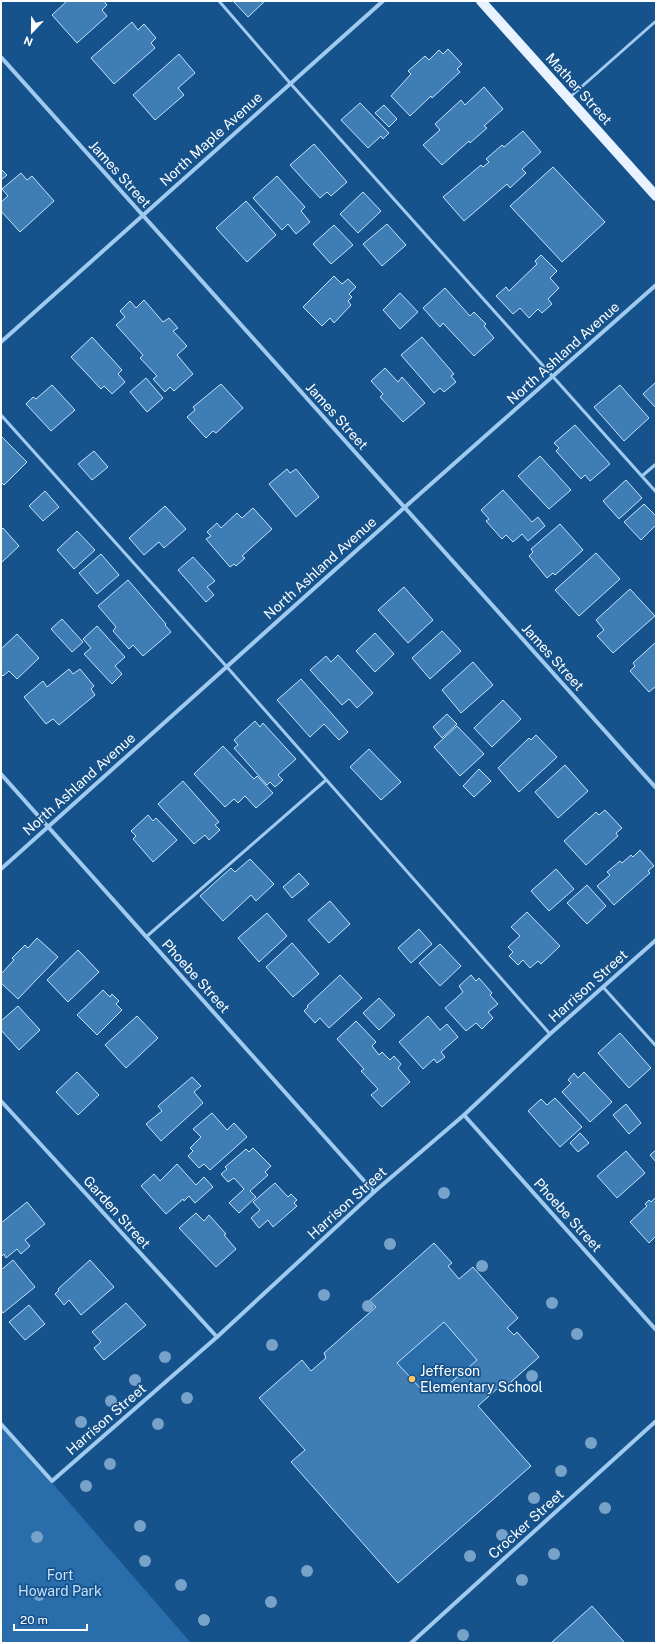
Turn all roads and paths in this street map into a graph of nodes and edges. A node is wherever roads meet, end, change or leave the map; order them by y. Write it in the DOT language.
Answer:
graph roads {
  1 [pos="219,1"];
  2 [pos="383,1"];
  3 [pos="482,1"];
  4 [pos="656,21"];
  5 [pos="1,57"];
  6 [pos="290,83"];
  7 [pos="569,98"];
  8 [pos="656,196"];
  9 [pos="142,215"];
  10 [pos="656,285"];
  11 [pos="1,342"];
  12 [pos="553,376"];
  13 [pos="1,415"];
  14 [pos="656,464"];
  15 [pos="642,476"];
  16 [pos="656,492"];
  17 [pos="404,508"];
  18 [pos="227,667"];
  19 [pos="1,774"];
  20 [pos="326,780"];
  21 [pos="656,788"];
  22 [pos="48,827"];
  23 [pos="1,869"];
  24 [pos="146,937"];
  25 [pos="656,940"];
  26 [pos="604,987"];
  27 [pos="550,1034"];
  28 [pos="656,1046"];
  29 [pos="1,1101"];
  30 [pos="464,1115"];
  31 [pos="374,1192"];
  32 [pos="656,1330"];
  33 [pos="217,1337"];
  34 [pos="656,1421"];
  35 [pos="1,1424"];
  36 [pos="411,1643"];
  1 -- 6 [label="lane"];
  2 -- 6 [label="street, North Maple Avenue"];
  3 -- 7 [label="main road, Mather Street"];
  4 -- 7 [label="lane"];
  5 -- 9 [label="street, James Street"];
  6 -- 9 [label="street, North Maple Avenue"];
  6 -- 12 [label="lane"];
  7 -- 8 [label="main road, Mather Street"];
  9 -- 11 [label="street, North Maple Avenue"];
  9 -- 17 [label="street, James Street"];
  10 -- 12 [label="street, North Ashland Avenue"];
  12 -- 15 [label="lane"];
  12 -- 17 [label="street, North Ashland Avenue"];
  13 -- 18 [label="lane"];
  14 -- 15 [label="lane"];
  15 -- 16 [label="lane"];
  17 -- 18 [label="street, North Ashland Avenue"];
  17 -- 21 [label="street, James Street"];
  18 -- 20 [label="lane"];
  18 -- 22 [label="street, North Ashland Avenue"];
  19 -- 22 [label="street, Phoebe Street"];
  20 -- 24 [label="lane"];
  20 -- 27 [label="lane"];
  22 -- 23 [label="street, North Ashland Avenue"];
  22 -- 24 [label="street, Phoebe Street"];
  24 -- 31 [label="street, Phoebe Street"];
  25 -- 26 [label="street, Harrison Street"];
  26 -- 27 [label="street, Harrison Street"];
  26 -- 28 [label="lane"];
  27 -- 30 [label="street, Harrison Street"];
  29 -- 33 [label="street, Garden Street"];
  30 -- 31 [label="street, Harrison Street"];
  30 -- 32 [label="street, Phoebe Street"];
  31 -- 33 [label="street, Harrison Street"];
  33 -- 35 [label="street, Harrison Street"];
  34 -- 36 [label="street, Crocker Street"];
}
